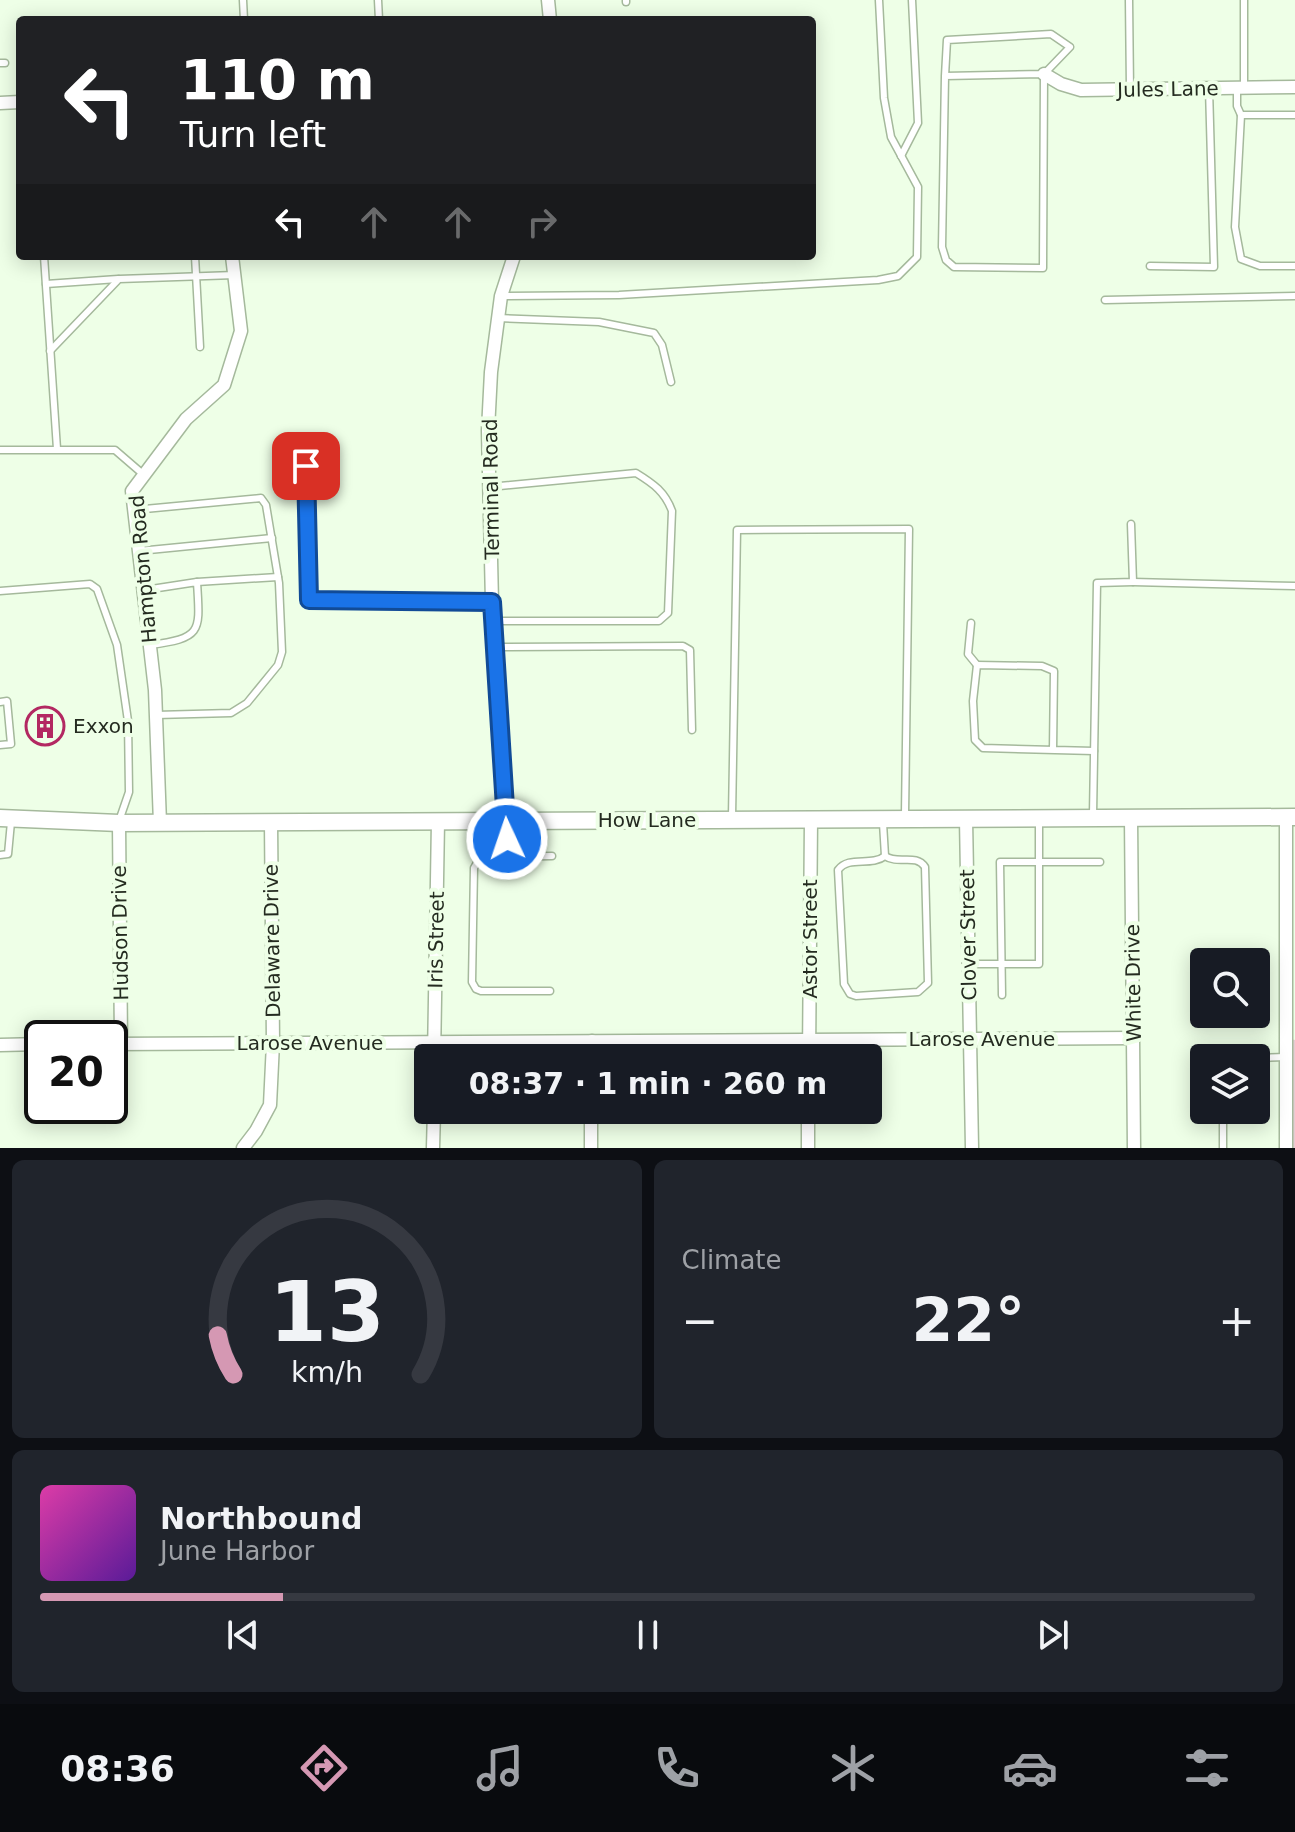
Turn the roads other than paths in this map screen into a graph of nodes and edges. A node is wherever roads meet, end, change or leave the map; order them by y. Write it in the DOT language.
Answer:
graph roads {
  1 [pos="879,0"];
  2 [pos="912,0"];
  3 [pos="1129,0"];
  4 [pos="1244,0"];
  5 [pos="1044,74"];
  6 [pos="945,76"];
  7 [pos="1295,87"];
  8 [pos="1209,88"];
  9 [pos="1240,88"];
  10 [pos="1130,89"];
  11 [pos="1241,115"];
  12 [pos="1295,115"];
  13 [pos="901,157"];
  14 [pos="44,260"];
  15 [pos="195,260"];
  16 [pos="233,260"];
  17 [pos="513,260"];
  18 [pos="1150,266"];
  19 [pos="1295,266"];
  20 [pos="235,275"];
  21 [pos="196,277"];
  22 [pos="119,279"];
  23 [pos="46,284"];
  24 [pos="501,296"];
  25 [pos="1295,296"];
  26 [pos="1105,300"];
  27 [pos="498,318"];
  28 [pos="200,347"];
  29 [pos="50,351"];
  30 [pos="671,382"];
  31 [pos="57,449"];
  32 [pos="0,450"];
  33 [pos="306,466"];
  34 [pos="144,475"];
  35 [pos="490,487"];
  36 [pos="134,510"];
  37 [pos="1131,524"];
  38 [pos="272,538"];
  39 [pos="139,551"];
  40 [pos="278,577"];
  41 [pos="197,582"];
  42 [pos="1133,582"];
  43 [pos="1295,586"];
  44 [pos="143,590"];
  45 [pos="0,591"];
  46 [pos="492,602"];
  47 [pos="494,621"];
  48 [pos="971,623"];
  49 [pos="150,645"];
  50 [pos="495,647"];
  51 [pos="977,665"];
  52 [pos="0,702"];
  53 [pos="156,715"];
  54 [pos="692,730"];
  55 [pos="0,745"];
  56 [pos="1053,750"];
  57 [pos="1094,751"];
  58 [pos="1290,817"];
  59 [pos="6,818"];
  60 [pos="1039,818"];
  61 [pos="1093,818"];
  62 [pos="1131,818"];
  63 [pos="811,819"];
  64 [pos="883,819"];
  65 [pos="905,819"];
  66 [pos="966,819"];
  67 [pos="732,820"];
  68 [pos="438,821"];
  69 [pos="506,821"];
  70 [pos="271,822"];
  71 [pos="119,823"];
  72 [pos="160,823"];
  73 [pos="0,855"];
  74 [pos="552,856"];
  75 [pos="885,856"];
  76 [pos="507,857"];
  77 [pos="1039,862"];
  78 [pos="1100,862"];
  79 [pos="1290,938"];
  80 [pos="968,964"];
  81 [pos="1001,964"];
  82 [pos="550,991"];
  83 [pos="1002,995"];
  84 [pos="116,1020"];
  85 [pos="1134,1038"];
  86 [pos="970,1039"];
  87 [pos="809,1040"];
  88 [pos="592,1041"];
  89 [pos="435,1042"];
  90 [pos="273,1043"];
  91 [pos="24,1044"];
  92 [pos="128,1044"];
  93 [pos="809,1044"];
  94 [pos="0,1045"];
  95 [pos="1286,1057"];
  96 [pos="1270,1058"];
  97 [pos="434,1124"];
  98 [pos="591,1124"];
  99 [pos="808,1124"];
  100 [pos="1223,1124"];
  101 [pos="243,1148"];
  102 [pos="433,1148"];
  103 [pos="591,1148"];
  104 [pos="808,1148"];
  105 [pos="972,1148"];
  106 [pos="1134,1148"];
  107 [pos="1223,1148"];
  108 [pos="1286,1148"];
  1 -- 13 [label="lane"];
  2 -- 13 [label="lane"];
  3 -- 10 [label="lane"];
  4 -- 9 [label="lane"];
  5 -- 6 [label="lane"];
  5 -- 6 [label="lane"];
  5 -- 6 [label="lane"];
  5 -- 10 [label="street, Jules Lane"];
  7 -- 9 [label="street, Jules Lane"];
  8 -- 9 [label="street, Jules Lane"];
  8 -- 10 [label="street, Jules Lane"];
  8 -- 18 [label="lane"];
  9 -- 11 [label="lane"];
  11 -- 12 [label="lane"];
  11 -- 19 [label="lane"];
  13 -- 24 [label="lane"];
  14 -- 23 [label="lane"];
  15 -- 21 [label="lane"];
  16 -- 20 [label="street, Hampton Road"];
  17 -- 24 [label="street, Terminal Road"];
  20 -- 21 [label="lane"];
  20 -- 34 [label="street, Hampton Road"];
  21 -- 22 [label="lane"];
  21 -- 28 [label="lane"];
  22 -- 23 [label="lane"];
  22 -- 29 [label="lane"];
  23 -- 29 [label="lane"];
  24 -- 27 [label="street, Terminal Road"];
  25 -- 26 [label="lane"];
  27 -- 30 [label="lane"];
  27 -- 35 [label="street, Terminal Road"];
  29 -- 31 [label="lane"];
  31 -- 32 [label="lane"];
  31 -- 34 [label="lane"];
  33 -- 46 [label="lane"];
  34 -- 36 [label="street, Hampton Road"];
  35 -- 46 [label="street, Terminal Road"];
  35 -- 47 [label="lane"];
  36 -- 38 [label="lane"];
  36 -- 39 [label="street, Hampton Road"];
  37 -- 42 [label="lane"];
  38 -- 39 [label="lane"];
  38 -- 40 [label="lane"];
  39 -- 44 [label="street, Hampton Road"];
  40 -- 41 [label="lane"];
  40 -- 53 [label="lane"];
  41 -- 44 [label="lane"];
  41 -- 49 [label="lane"];
  42 -- 43 [label="lane"];
  42 -- 57 [label="lane"];
  44 -- 49 [label="street, Hampton Road"];
  45 -- 71 [label="lane"];
  46 -- 47 [label="street, Terminal Road"];
  47 -- 50 [label="street, Terminal Road"];
  48 -- 51 [label="lane"];
  49 -- 53 [label="street, Hampton Road"];
  50 -- 54 [label="lane"];
  50 -- 69 [label="street, Terminal Road"];
  51 -- 56 [label="lane"];
  51 -- 56 [label="lane"];
  52 -- 55 [label="lane"];
  53 -- 72 [label="street, Hampton Road"];
  56 -- 57 [label="lane"];
  57 -- 61 [label="lane"];
  58 -- 62 [label="main road, How Lane"];
  58 -- 79 [label="street"];
  59 -- 71 [label="main road, How Lane"];
  59 -- 73 [label="lane"];
  60 -- 61 [label="main road, How Lane"];
  60 -- 66 [label="main road, How Lane"];
  60 -- 77 [label="lane"];
  61 -- 62 [label="main road, How Lane"];
  62 -- 85 [label="street, White Drive"];
  63 -- 64 [label="main road, How Lane"];
  63 -- 67 [label="main road, How Lane"];
  63 -- 87 [label="street, Astor Street"];
  64 -- 65 [label="main road, How Lane"];
  64 -- 75 [label="lane"];
  65 -- 66 [label="main road, How Lane"];
  65 -- 67 [label="lane"];
  66 -- 80 [label="street, Clover Street"];
  67 -- 69 [label="main road, How Lane"];
  68 -- 69 [label="main road, How Lane"];
  68 -- 70 [label="main road, How Lane"];
  68 -- 89 [label="street, Iris Street"];
  69 -- 76 [label="lane"];
  70 -- 72 [label="main road, How Lane"];
  70 -- 90 [label="street, Delaware Drive"];
  71 -- 72 [label="main road, How Lane"];
  71 -- 84 [label="street, Hudson Drive"];
  74 -- 76 [label="lane"];
  75 -- 75 [label="lane"];
  76 -- 82 [label="lane"];
  77 -- 78 [label="lane"];
  77 -- 81 [label="lane"];
  77 -- 81 [label="lane"];
  79 -- 95 [label="street"];
  80 -- 81 [label="lane"];
  80 -- 86 [label="street, Clover Street"];
  81 -- 83 [label="lane"];
  85 -- 86 [label="street, Larose Avenue"];
  85 -- 106 [label="street, White Drive"];
  86 -- 87 [label="street, Larose Avenue"];
  86 -- 105 [label="street, Clover Street"];
  87 -- 88 [label="street, Larose Avenue"];
  87 -- 93 [label="street, Astor Street"];
  88 -- 89 [label="street, Larose Avenue"];
  89 -- 90 [label="street, Larose Avenue"];
  90 -- 92 [label="street, Larose Avenue"];
  90 -- 101 [label="street, Delaware Drive"];
  91 -- 94 [label="street"];
  95 -- 96 [label="lane"];
  95 -- 108 [label="street"];
  97 -- 102 [label="street"];
  98 -- 103 [label="street"];
  99 -- 104 [label="street"];
  100 -- 107 [label="lane"];
}
